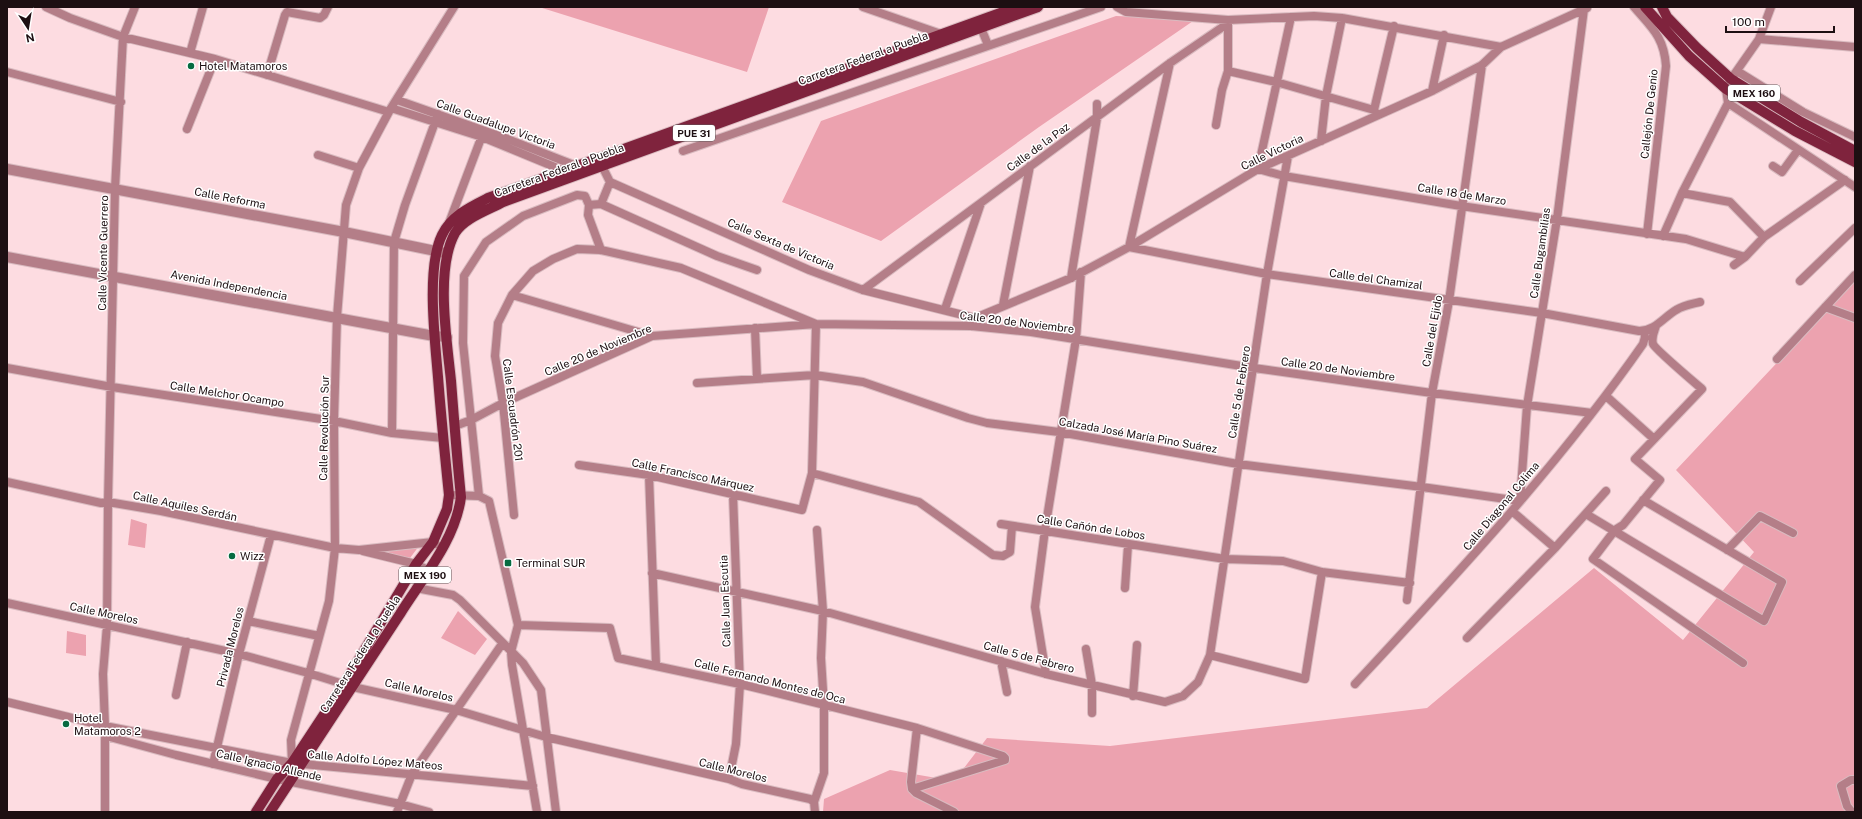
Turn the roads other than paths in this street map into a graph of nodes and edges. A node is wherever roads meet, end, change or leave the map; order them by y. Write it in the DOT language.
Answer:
graph roads {
  1 [pos="46,7"];
  2 [pos="135,7"];
  3 [pos="203,7"];
  4 [pos="328,7"];
  5 [pos="454,7"];
  6 [pos="864,7"];
  7 [pos="1017,7"];
  8 [pos="1038,7"];
  9 [pos="1101,7"];
  10 [pos="1117,7"];
  11 [pos="1634,7"];
  12 [pos="1645,7"];
  13 [pos="1658,7"];
  14 [pos="1662,7"];
  15 [pos="1771,7"];
  16 [pos="1587,8"];
  17 [pos="1290,17"];
  18 [pos="1667,17"];
  19 [pos="1342,18"];
  20 [pos="1228,22"];
  21 [pos="1394,26"];
  22 [pos="981,28"];
  23 [pos="1444,35"];
  24 [pos="123,37"];
  25 [pos="943,38"];
  26 [pos="1759,39"];
  27 [pos="988,45"];
  28 [pos="1502,47"];
  29 [pos="1855,47"];
  30 [pos="190,53"];
  31 [pos="215,59"];
  32 [pos="1170,63"];
  33 [pos="1482,65"];
  34 [pos="1228,71"];
  35 [pos="7,72"];
  36 [pos="267,75"];
  37 [pos="1734,75"];
  38 [pos="1276,82"];
  39 [pos="1726,89"];
  40 [pos="1432,92"];
  41 [pos="1326,96"];
  42 [pos="397,100"];
  43 [pos="121,102"];
  44 [pos="1728,103"];
  45 [pos="1097,104"];
  46 [pos="390,110"];
  47 [pos="1376,113"];
  48 [pos="437,118"];
  49 [pos="1098,118"];
  50 [pos="1216,125"];
  51 [pos="187,129"];
  52 [pos="483,134"];
  53 [pos="1855,137"];
  54 [pos="1321,141"];
  55 [pos="1798,150"];
  56 [pos="683,151"];
  57 [pos="1855,151"];
  58 [pos="318,155"];
  59 [pos="1288,156"];
  60 [pos="600,162"];
  61 [pos="1855,162"];
  62 [pos="576,166"];
  63 [pos="1030,166"];
  64 [pos="1773,166"];
  65 [pos="359,168"];
  66 [pos="7,169"];
  67 [pos="1258,169"];
  68 [pos="564,170"];
  69 [pos="586,172"];
  70 [pos="1284,176"];
  71 [pos="574,177"];
  72 [pos="550,180"];
  73 [pos="1845,180"];
  74 [pos="610,182"];
  75 [pos="1855,186"];
  76 [pos="115,189"];
  77 [pos="1682,192"];
  78 [pos="981,203"];
  79 [pos="601,204"];
  80 [pos="589,205"];
  81 [pos="1461,206"];
  82 [pos="1556,219"];
  83 [pos="449,224"];
  84 [pos="1854,230"];
  85 [pos="344,232"];
  86 [pos="1647,234"];
  87 [pos="1663,236"];
  88 [pos="1764,237"];
  89 [pos="394,242"];
  90 [pos="1129,247"];
  91 [pos="601,250"];
  92 [pos="436,251"];
  93 [pos="447,253"];
  94 [pos="7,257"];
  95 [pos="1745,257"];
  96 [pos="1734,265"];
  97 [pos="757,270"];
  98 [pos="1082,272"];
  99 [pos="1267,274"];
  100 [pos="1855,275"];
  101 [pos="114,276"];
  102 [pos="1070,278"];
  103 [pos="1800,281"];
  104 [pos="863,290"];
  105 [pos="512,295"];
  106 [pos="1448,301"];
  107 [pos="1700,302"];
  108 [pos="1003,305"];
  109 [pos="1825,307"];
  110 [pos="945,309"];
  111 [pos="1542,312"];
  112 [pos="337,317"];
  113 [pos="975,318"];
  114 [pos="1855,318"];
  115 [pos="816,324"];
  116 [pos="970,326"];
  117 [pos="1656,326"];
  118 [pos="394,328"];
  119 [pos="755,328"];
  120 [pos="1644,331"];
  121 [pos="434,336"];
  122 [pos="652,336"];
  123 [pos="447,337"];
  124 [pos="1076,339"];
  125 [pos="1777,359"];
  126 [pos="7,368"];
  127 [pos="1254,368"];
  128 [pos="815,375"];
  129 [pos="757,378"];
  130 [pos="697,383"];
  131 [pos="112,388"];
  132 [pos="1432,393"];
  133 [pos="1606,396"];
  134 [pos="503,403"];
  135 [pos="1527,406"];
  136 [pos="1592,413"];
  137 [pos="471,420"];
  138 [pos="334,421"];
  139 [pos="455,426"];
  140 [pos="1060,432"];
  141 [pos="392,433"];
  142 [pos="443,438"];
  143 [pos="1654,439"];
  144 [pos="1238,464"];
  145 [pos="579,465"];
  146 [pos="812,473"];
  147 [pos="649,475"];
  148 [pos="7,482"];
  149 [pos="1422,487"];
  150 [pos="1606,491"];
  151 [pos="732,494"];
  152 [pos="449,495"];
  153 [pos="461,496"];
  154 [pos="479,496"];
  155 [pos="1643,500"];
  156 [pos="1520,501"];
  157 [pos="108,502"];
  158 [pos="1513,512"];
  159 [pos="1586,514"];
  160 [pos="514,515"];
  161 [pos="1000,524"];
  162 [pos="1012,526"];
  163 [pos="817,530"];
  164 [pos="1044,530"];
  165 [pos="1615,530"];
  166 [pos="1793,533"];
  167 [pos="271,535"];
  168 [pos="433,542"];
  169 [pos="1128,545"];
  170 [pos="443,547"];
  171 [pos="335,548"];
  172 [pos="1555,548"];
  173 [pos="359,550"];
  174 [pos="1727,550"];
  175 [pos="1226,559"];
  176 [pos="416,564"];
  177 [pos="428,570"];
  178 [pos="1322,572"];
  179 [pos="652,573"];
  180 [pos="1410,584"];
  181 [pos="416,588"];
  182 [pos="1125,588"];
  183 [pos="735,591"];
  184 [pos="1407,600"];
  185 [pos="7,603"];
  186 [pos="823,611"];
  187 [pos="248,621"];
  188 [pos="107,625"];
  189 [pos="518,625"];
  190 [pos="319,636"];
  191 [pos="1467,638"];
  192 [pos="187,642"];
  193 [pos="502,644"];
  194 [pos="1137,645"];
  195 [pos="1086,649"];
  196 [pos="511,652"];
  197 [pos="239,654"];
  198 [pos="1210,655"];
  199 [pos="1001,662"];
  200 [pos="1743,663"];
  201 [pos="656,665"];
  202 [pos="308,673"];
  203 [pos="1046,674"];
  204 [pos="740,684"];
  205 [pos="1355,684"];
  206 [pos="349,685"];
  207 [pos="1092,685"];
  208 [pos="1007,692"];
  209 [pos="176,695"];
  210 [pos="1133,696"];
  211 [pos="7,702"];
  212 [pos="824,706"];
  213 [pos="456,710"];
  214 [pos="1092,713"];
  215 [pos="105,726"];
  216 [pos="917,728"];
  217 [pos="524,731"];
  218 [pos="106,736"];
  219 [pos="546,737"];
  220 [pos="180,741"];
  221 [pos="216,750"];
  222 [pos="176,755"];
  223 [pos="213,764"];
  224 [pos="292,764"];
  225 [pos="302,764"];
  226 [pos="412,774"];
  227 [pos="728,779"];
  228 [pos="277,780"];
  229 [pos="1855,780"];
  230 [pos="290,782"];
  231 [pos="533,786"];
  232 [pos="912,789"];
  233 [pos="814,802"];
  234 [pos="398,808"];
  235 [pos="105,812"];
  236 [pos="256,812"];
  237 [pos="270,812"];
  238 [pos="430,812"];
  239 [pos="537,812"];
  240 [pos="556,812"];
  241 [pos="815,812"];
  242 [pos="954,812"];
  243 [pos="1852,812"];
  1 -- 24 [label="street, Calle Guadalupe Victoria"];
  2 -- 24 [label="street, Calle Vicente Guerrero"];
  3 -- 30 [label="street"];
  4 -- 36 [label="street"];
  5 -- 42 [label="street, Calle Revolución Sur"];
  6 -- 25 [label="street"];
  7 -- 25 [label="main road, Carretera Federal a Puebla / PUE 31"];
  8 -- 22 [label="main road, Carretera Federal a Puebla / PUE 31"];
  9 -- 27 [label="street"];
  10 -- 20 [label="street"];
  11 -- 86 [label="street, Callejón De Genio"];
  12 -- 39 [label="main road, MEX 160"];
  13 -- 18 [label="main road, MEX 160"];
  14 -- 18 [label="main road"];
  15 -- 26 [label="street"];
  16 -- 28 [label="street, Calle Victoria"];
  16 -- 82 [label="street, Calle Bugambilias"];
  17 -- 19 [label="street"];
  17 -- 20 [label="street"];
  17 -- 38 [label="street"];
  18 -- 37 [label="main road, MEX 160"];
  19 -- 21 [label="street"];
  19 -- 41 [label="street"];
  20 -- 32 [label="street, Calle de la Paz"];
  20 -- 34 [label="street"];
  21 -- 23 [label="street"];
  21 -- 47 [label="street"];
  22 -- 25 [label="main road, Carretera Federal a Puebla / PUE 31"];
  22 -- 27 [label="street"];
  23 -- 28 [label="street"];
  23 -- 40 [label="street"];
  24 -- 30 [label="street, Calle Guadalupe Victoria"];
  24 -- 43 [label="street, Calle Vicente Guerrero"];
  25 -- 60 [label="main road, Carretera Federal a Puebla / PUE 31"];
  26 -- 29 [label="street"];
  26 -- 37 [label="street"];
  27 -- 56 [label="street"];
  28 -- 33 [label="street, Calle Victoria"];
  30 -- 31 [label="street, Calle Guadalupe Victoria"];
  31 -- 36 [label="street, Calle Guadalupe Victoria"];
  31 -- 51 [label="street"];
  32 -- 49 [label="street, Calle de la Paz"];
  32 -- 90 [label="street"];
  33 -- 40 [label="street, Calle Victoria"];
  33 -- 81 [label="street, Calle del Ejido"];
  34 -- 38 [label="street"];
  34 -- 50 [label="street"];
  35 -- 43 [label="street"];
  36 -- 46 [label="street, Calle Guadalupe Victoria"];
  37 -- 39 [label="street"];
  37 -- 53 [label="street"];
  37 -- 57 [label="main road, MEX 160"];
  38 -- 41 [label="street"];
  38 -- 67 [label="street"];
  39 -- 44 [label="street"];
  39 -- 61 [label="main road, MEX 160"];
  40 -- 47 [label="street, Calle Victoria"];
  41 -- 47 [label="street"];
  41 -- 54 [label="street"];
  42 -- 46 [label="street, Calle Revolución Sur"];
  42 -- 48 [label="street, Calle Guadalupe Victoria"];
  43 -- 76 [label="street, Calle Vicente Guerrero"];
  44 -- 55 [label="street"];
  44 -- 77 [label="street"];
  45 -- 49 [label="street"];
  46 -- 48 [label="street, Calle Guadalupe Victoria"];
  46 -- 65 [label="street, Calle Revolución Sur"];
  47 -- 54 [label="street, Calle Victoria"];
  48 -- 52 [label="street, Calle Guadalupe Victoria"];
  48 -- 89 [label="street"];
  49 -- 63 [label="street, Calle de la Paz"];
  49 -- 102 [label="street"];
  52 -- 62 [label="street, Calle Guadalupe Victoria"];
  52 -- 68 [label="street, Calle Guadalupe Victoria"];
  52 -- 83 [label="street"];
  54 -- 59 [label="street, Calle Victoria"];
  55 -- 64 [label="street"];
  55 -- 73 [label="street"];
  58 -- 65 [label="street"];
  59 -- 67 [label="street, Calle Victoria"];
  59 -- 70 [label="street, Calle 5 de Febrero"];
  60 -- 62 [label="main road, Carretera Federal a Puebla / PUE 31"];
  60 -- 69 [label="main road, Carretera Federal a Puebla / PUE 31"];
  60 -- 74 [label="street"];
  62 -- 68 [label="main road, Carretera Federal a Puebla / PUE 31"];
  62 -- 69 [label="street, Calle Guadalupe Victoria"];
  63 -- 78 [label="street, Calle de la Paz"];
  63 -- 108 [label="street"];
  65 -- 85 [label="street, Calle Revolución Sur"];
  66 -- 76 [label="street, Calle Reforma"];
  67 -- 70 [label="street, Calle 18 de Marzo"];
  67 -- 90 [label="street, Calle Victoria"];
  68 -- 71 [label="street, Calle Guadalupe Victoria"];
  68 -- 72 [label="main road, Carretera Federal a Puebla / PUE 31"];
  69 -- 71 [label="main road, Carretera Federal a Puebla / PUE 31"];
  70 -- 81 [label="street, Calle 18 de Marzo"];
  70 -- 99 [label="street, Calle 5 de Febrero"];
  71 -- 72 [label="main road, Carretera Federal a Puebla / PUE 31"];
  72 -- 83 [label="main road, Carretera Federal a Puebla / PUE 31"];
  72 -- 93 [label="main road, Carretera Federal a Puebla / PUE 31"];
  73 -- 75 [label="street"];
  73 -- 88 [label="street"];
  74 -- 79 [label="street"];
  74 -- 104 [label="street, Calle Sexta de Victoria"];
  76 -- 85 [label="street, Calle Reforma"];
  76 -- 101 [label="street, Calle Vicente Guerrero"];
  77 -- 87 [label="street"];
  77 -- 88 [label="street"];
  78 -- 104 [label="street, Calle de la Paz"];
  78 -- 110 [label="street"];
  79 -- 80 [label="street"];
  79 -- 97 [label="street"];
  80 -- 91 [label="street"];
  80 -- 137 [label="street"];
  81 -- 82 [label="street, Calle 18 de Marzo"];
  81 -- 106 [label="street, Calle del Ejido"];
  82 -- 86 [label="street, Calle 18 de Marzo"];
  82 -- 111 [label="street, Calle Bugambilias"];
  83 -- 92 [label="main road, Carretera Federal a Puebla / PUE 31"];
  84 -- 103 [label="street"];
  85 -- 89 [label="street, Calle Reforma"];
  85 -- 112 [label="street, Calle Revolución Sur"];
  86 -- 87 [label="street, Calle 18 de Marzo"];
  87 -- 95 [label="street, Calle 18 de Marzo"];
  88 -- 95 [label="street"];
  89 -- 92 [label="street, Calle Reforma"];
  89 -- 118 [label="street"];
  90 -- 98 [label="street, Calle Victoria"];
  90 -- 99 [label="street, Calle del Chamizal"];
  91 -- 105 [label="street, Calle Escuadrón 201"];
  91 -- 115 [label="street, Calle Escuadrón 201"];
  92 -- 93 [label="street, Calle Reforma"];
  92 -- 121 [label="main road, Carretera Federal a Puebla / PUE 31"];
  93 -- 123 [label="main road, Carretera Federal a Puebla / PUE 31"];
  94 -- 101 [label="street, Avenida Independencia"];
  95 -- 96 [label="street"];
  98 -- 102 [label="street, Calle Victoria"];
  98 -- 124 [label="street"];
  99 -- 106 [label="street, Calle del Chamizal"];
  99 -- 127 [label="street, Calle 5 de Febrero"];
  100 -- 109 [label="street"];
  101 -- 112 [label="street, Avenida Independencia"];
  101 -- 131 [label="street, Calle Vicente Guerrero"];
  102 -- 108 [label="street, Calle Victoria"];
  104 -- 110 [label="street, Calle Sexta de Victoria"];
  105 -- 122 [label="street"];
  105 -- 134 [label="street, Calle Escuadrón 201"];
  106 -- 111 [label="street, Calle del Chamizal"];
  106 -- 132 [label="street, Calle del Ejido"];
  107 -- 117 [label="street"];
  108 -- 113 [label="street, Calle Victoria"];
  109 -- 114 [label="street"];
  109 -- 125 [label="street"];
  110 -- 113 [label="street, Calle Sexta de Victoria"];
  111 -- 120 [label="street, Calle del Chamizal"];
  111 -- 135 [label="street, Calle Bugambilias"];
  112 -- 118 [label="street, Avenida Independencia"];
  112 -- 138 [label="street, Calle Revolución Sur"];
  113 -- 116 [label="street"];
  115 -- 116 [label="street, Calle 20 de Noviembre"];
  115 -- 119 [label="street, Calle 20 de Noviembre"];
  115 -- 128 [label="street"];
  116 -- 124 [label="street, Calle 20 de Noviembre"];
  117 -- 120 [label="street"];
  117 -- 143 [label="street"];
  118 -- 121 [label="street, Avenida Independencia"];
  118 -- 141 [label="street"];
  119 -- 122 [label="street, Calle 20 de Noviembre"];
  119 -- 129 [label="street"];
  120 -- 133 [label="street, Calle Diagonal Colima"];
  121 -- 123 [label="street, Avenida Independencia"];
  121 -- 142 [label="main road, Carretera Federal a Puebla / MEX 190"];
  122 -- 134 [label="street, Calle 20 de Noviembre"];
  123 -- 139 [label="main road, Carretera Federal a Puebla / MEX 190"];
  124 -- 127 [label="street, Calle 20 de Noviembre"];
  124 -- 140 [label="street"];
  126 -- 131 [label="street, Calle Melchor Ocampo"];
  127 -- 132 [label="street, Calle 20 de Noviembre"];
  127 -- 144 [label="street, Calle 5 de Febrero"];
  128 -- 129 [label="street, Calzada José María Pino Suárez"];
  128 -- 140 [label="street, Calzada José María Pino Suárez"];
  128 -- 146 [label="street"];
  129 -- 130 [label="street, Calzada José María Pino Suárez"];
  131 -- 138 [label="street, Calle Melchor Ocampo"];
  131 -- 157 [label="street, Calle Vicente Guerrero"];
  132 -- 135 [label="street, Calle 20 de Noviembre"];
  132 -- 149 [label="street, Calle del Ejido"];
  133 -- 136 [label="street, Calle Diagonal Colima"];
  133 -- 143 [label="street"];
  134 -- 137 [label="street, Calle 20 de Noviembre"];
  134 -- 160 [label="street, Calle Escuadrón 201"];
  135 -- 136 [label="street, Calle 20 de Noviembre"];
  135 -- 156 [label="street, Calle Bugambilias"];
  136 -- 156 [label="street, Calle Diagonal Colima"];
  137 -- 139 [label="street, Calle 20 de Noviembre"];
  137 -- 154 [label="street"];
  138 -- 141 [label="street, Calle Melchor Ocampo"];
  138 -- 171 [label="street, Calle Revolución Sur"];
  139 -- 153 [label="main road, Carretera Federal a Puebla / MEX 190"];
  140 -- 144 [label="street, Calzada José María Pino Suárez"];
  140 -- 164 [label="street"];
  141 -- 142 [label="street, Calle Melchor Ocampo"];
  142 -- 152 [label="main road, Carretera Federal a Puebla / MEX 190"];
  143 -- 155 [label="street"];
  144 -- 149 [label="street, Calzada José María Pino Suárez"];
  144 -- 175 [label="street, Calle 5 de Febrero"];
  145 -- 147 [label="street, Calle Francisco Márquez"];
  146 -- 151 [label="street, Calle Francisco Márquez"];
  146 -- 162 [label="street"];
  147 -- 151 [label="street, Calle Francisco Márquez"];
  147 -- 179 [label="street"];
  148 -- 157 [label="street, Calle Aquiles Serdán"];
  149 -- 156 [label="street, Calzada José María Pino Suárez"];
  149 -- 180 [label="street, Calle del Ejido"];
  150 -- 159 [label="street"];
  151 -- 183 [label="street, Calle Juan Escutia"];
  152 -- 153 [label="street"];
  152 -- 168 [label="main road, Carretera Federal a Puebla / MEX 190"];
  153 -- 154 [label="street"];
  153 -- 170 [label="main road, Carretera Federal a Puebla / MEX 190"];
  154 -- 189 [label="street"];
  155 -- 165 [label="street"];
  155 -- 174 [label="street"];
  156 -- 158 [label="street, Calle Diagonal Colima"];
  157 -- 167 [label="street, Calle Aquiles Serdán"];
  157 -- 188 [label="street, Calle Vicente Guerrero"];
  158 -- 172 [label="street"];
  158 -- 205 [label="street, Calle Diagonal Colima"];
  159 -- 165 [label="street"];
  159 -- 172 [label="street"];
  161 -- 162 [label="street, Calle Cañón de Lobos"];
  162 -- 164 [label="street, Calle Cañón de Lobos"];
  163 -- 186 [label="street"];
  164 -- 169 [label="street, Calle Cañón de Lobos"];
  164 -- 203 [label="street"];
  165 -- 174 [label="street"];
  165 -- 200 [label="street"];
  166 -- 174 [label="street"];
  167 -- 171 [label="street, Calle Aquiles Serdán"];
  167 -- 187 [label="street, Privada Morelos"];
  168 -- 170 [label="street"];
  168 -- 173 [label="street, Calle Aquiles Serdán"];
  168 -- 176 [label="main road, Carretera Federal a Puebla / MEX 190"];
  169 -- 175 [label="street, Calle Cañón de Lobos"];
  169 -- 182 [label="street"];
  170 -- 177 [label="main road, Carretera Federal a Puebla / MEX 190"];
  171 -- 173 [label="street, Calle Aquiles Serdán"];
  171 -- 190 [label="street, Calle Revolución Sur"];
  172 -- 191 [label="street"];
  173 -- 176 [label="street, Calle Aquiles Serdán"];
  175 -- 178 [label="street, Calle Cañón de Lobos"];
  175 -- 198 [label="street, Calle 5 de Febrero"];
  176 -- 177 [label="street, Calle Aquiles Serdán"];
  176 -- 206 [label="main road, Carretera Federal a Puebla / MEX 190"];
  177 -- 181 [label="main road, Carretera Federal a Puebla / MEX 190"];
  178 -- 180 [label="street, Calle Cañón de Lobos"];
  178 -- 198 [label="street"];
  179 -- 183 [label="street, Calle 5 de Febrero"];
  179 -- 201 [label="street"];
  180 -- 184 [label="street, Calle del Ejido"];
  181 -- 193 [label="street"];
  181 -- 206 [label="main road, Carretera Federal a Puebla / MEX 190"];
  183 -- 186 [label="street, Calle 5 de Febrero"];
  183 -- 204 [label="street, Calle Juan Escutia"];
  185 -- 188 [label="street, Calle Morelos"];
  186 -- 199 [label="street, Calle 5 de Febrero"];
  186 -- 212 [label="street"];
  187 -- 190 [label="street"];
  187 -- 197 [label="street, Privada Morelos"];
  188 -- 192 [label="street, Calle Morelos"];
  188 -- 215 [label="street, Calle Vicente Guerrero"];
  189 -- 196 [label="street"];
  189 -- 201 [label="street, Calle Fernando Montes de Oca"];
  190 -- 202 [label="street, Calle Revolución Sur"];
  192 -- 197 [label="street, Calle Morelos"];
  192 -- 209 [label="street"];
  193 -- 196 [label="street"];
  193 -- 213 [label="street"];
  194 -- 210 [label="street"];
  195 -- 207 [label="street"];
  196 -- 217 [label="street"];
  196 -- 219 [label="street"];
  197 -- 202 [label="street, Calle Morelos"];
  197 -- 221 [label="street, Privada Morelos"];
  198 -- 210 [label="street, Calle 5 de Febrero"];
  199 -- 203 [label="street, Calle 5 de Febrero"];
  199 -- 208 [label="street"];
  201 -- 204 [label="street, Calle Fernando Montes de Oca"];
  202 -- 206 [label="street, Calle Morelos"];
  202 -- 224 [label="street, Calle Revolución Sur"];
  203 -- 207 [label="street, Calle 5 de Febrero"];
  204 -- 212 [label="street, Calle Fernando Montes de Oca"];
  204 -- 227 [label="street, Calle Juan Escutia"];
  206 -- 213 [label="street, Calle Morelos"];
  206 -- 224 [label="main road, Carretera Federal a Puebla / MEX 190"];
  206 -- 225 [label="main road, Carretera Federal a Puebla / MEX 190"];
  207 -- 210 [label="street, Calle 5 de Febrero"];
  207 -- 214 [label="street"];
  211 -- 215 [label="street"];
  212 -- 216 [label="street, Calle Fernando Montes de Oca"];
  212 -- 233 [label="street"];
  213 -- 217 [label="street, Calle Morelos"];
  213 -- 226 [label="street"];
  215 -- 218 [label="street, Calle Vicente Guerrero"];
  215 -- 220 [label="street, Calle Adolfo López Mateos"];
  216 -- 232 [label="street"];
  216 -- 232 [label="street, Calle Fernando Montes de Oca"];
  217 -- 219 [label="street, Calle Morelos"];
  217 -- 231 [label="street"];
  218 -- 222 [label="street, Calle Ignacio Allende"];
  218 -- 235 [label="street, Calle Vicente Guerrero"];
  219 -- 227 [label="street, Calle Morelos"];
  219 -- 240 [label="street"];
  220 -- 221 [label="street, Calle Adolfo López Mateos"];
  220 -- 222 [label="street"];
  221 -- 223 [label="street, Privada Morelos"];
  221 -- 224 [label="street, Calle Adolfo López Mateos"];
  222 -- 223 [label="street, Calle Ignacio Allende"];
  223 -- 228 [label="street, Calle Ignacio Allende"];
  224 -- 225 [label="street, Calle Adolfo López Mateos"];
  224 -- 228 [label="main road, Carretera Federal a Puebla / MEX 190"];
  225 -- 226 [label="street, Calle Adolfo López Mateos"];
  225 -- 230 [label="main road, Carretera Federal a Puebla / MEX 190"];
  226 -- 231 [label="street, Calle Adolfo López Mateos"];
  226 -- 234 [label="street"];
  227 -- 233 [label="street, Calle Morelos"];
  228 -- 230 [label="street, Calle Ignacio Allende"];
  228 -- 236 [label="main road, MEX 190"];
  229 -- 243 [label="street"];
  230 -- 234 [label="street, Calle Ignacio Allende"];
  230 -- 237 [label="main road, MEX 190"];
  231 -- 239 [label="street"];
  232 -- 242 [label="street"];
  233 -- 241 [label="street"];
  234 -- 238 [label="street, Calle Ignacio Allende"];
}
